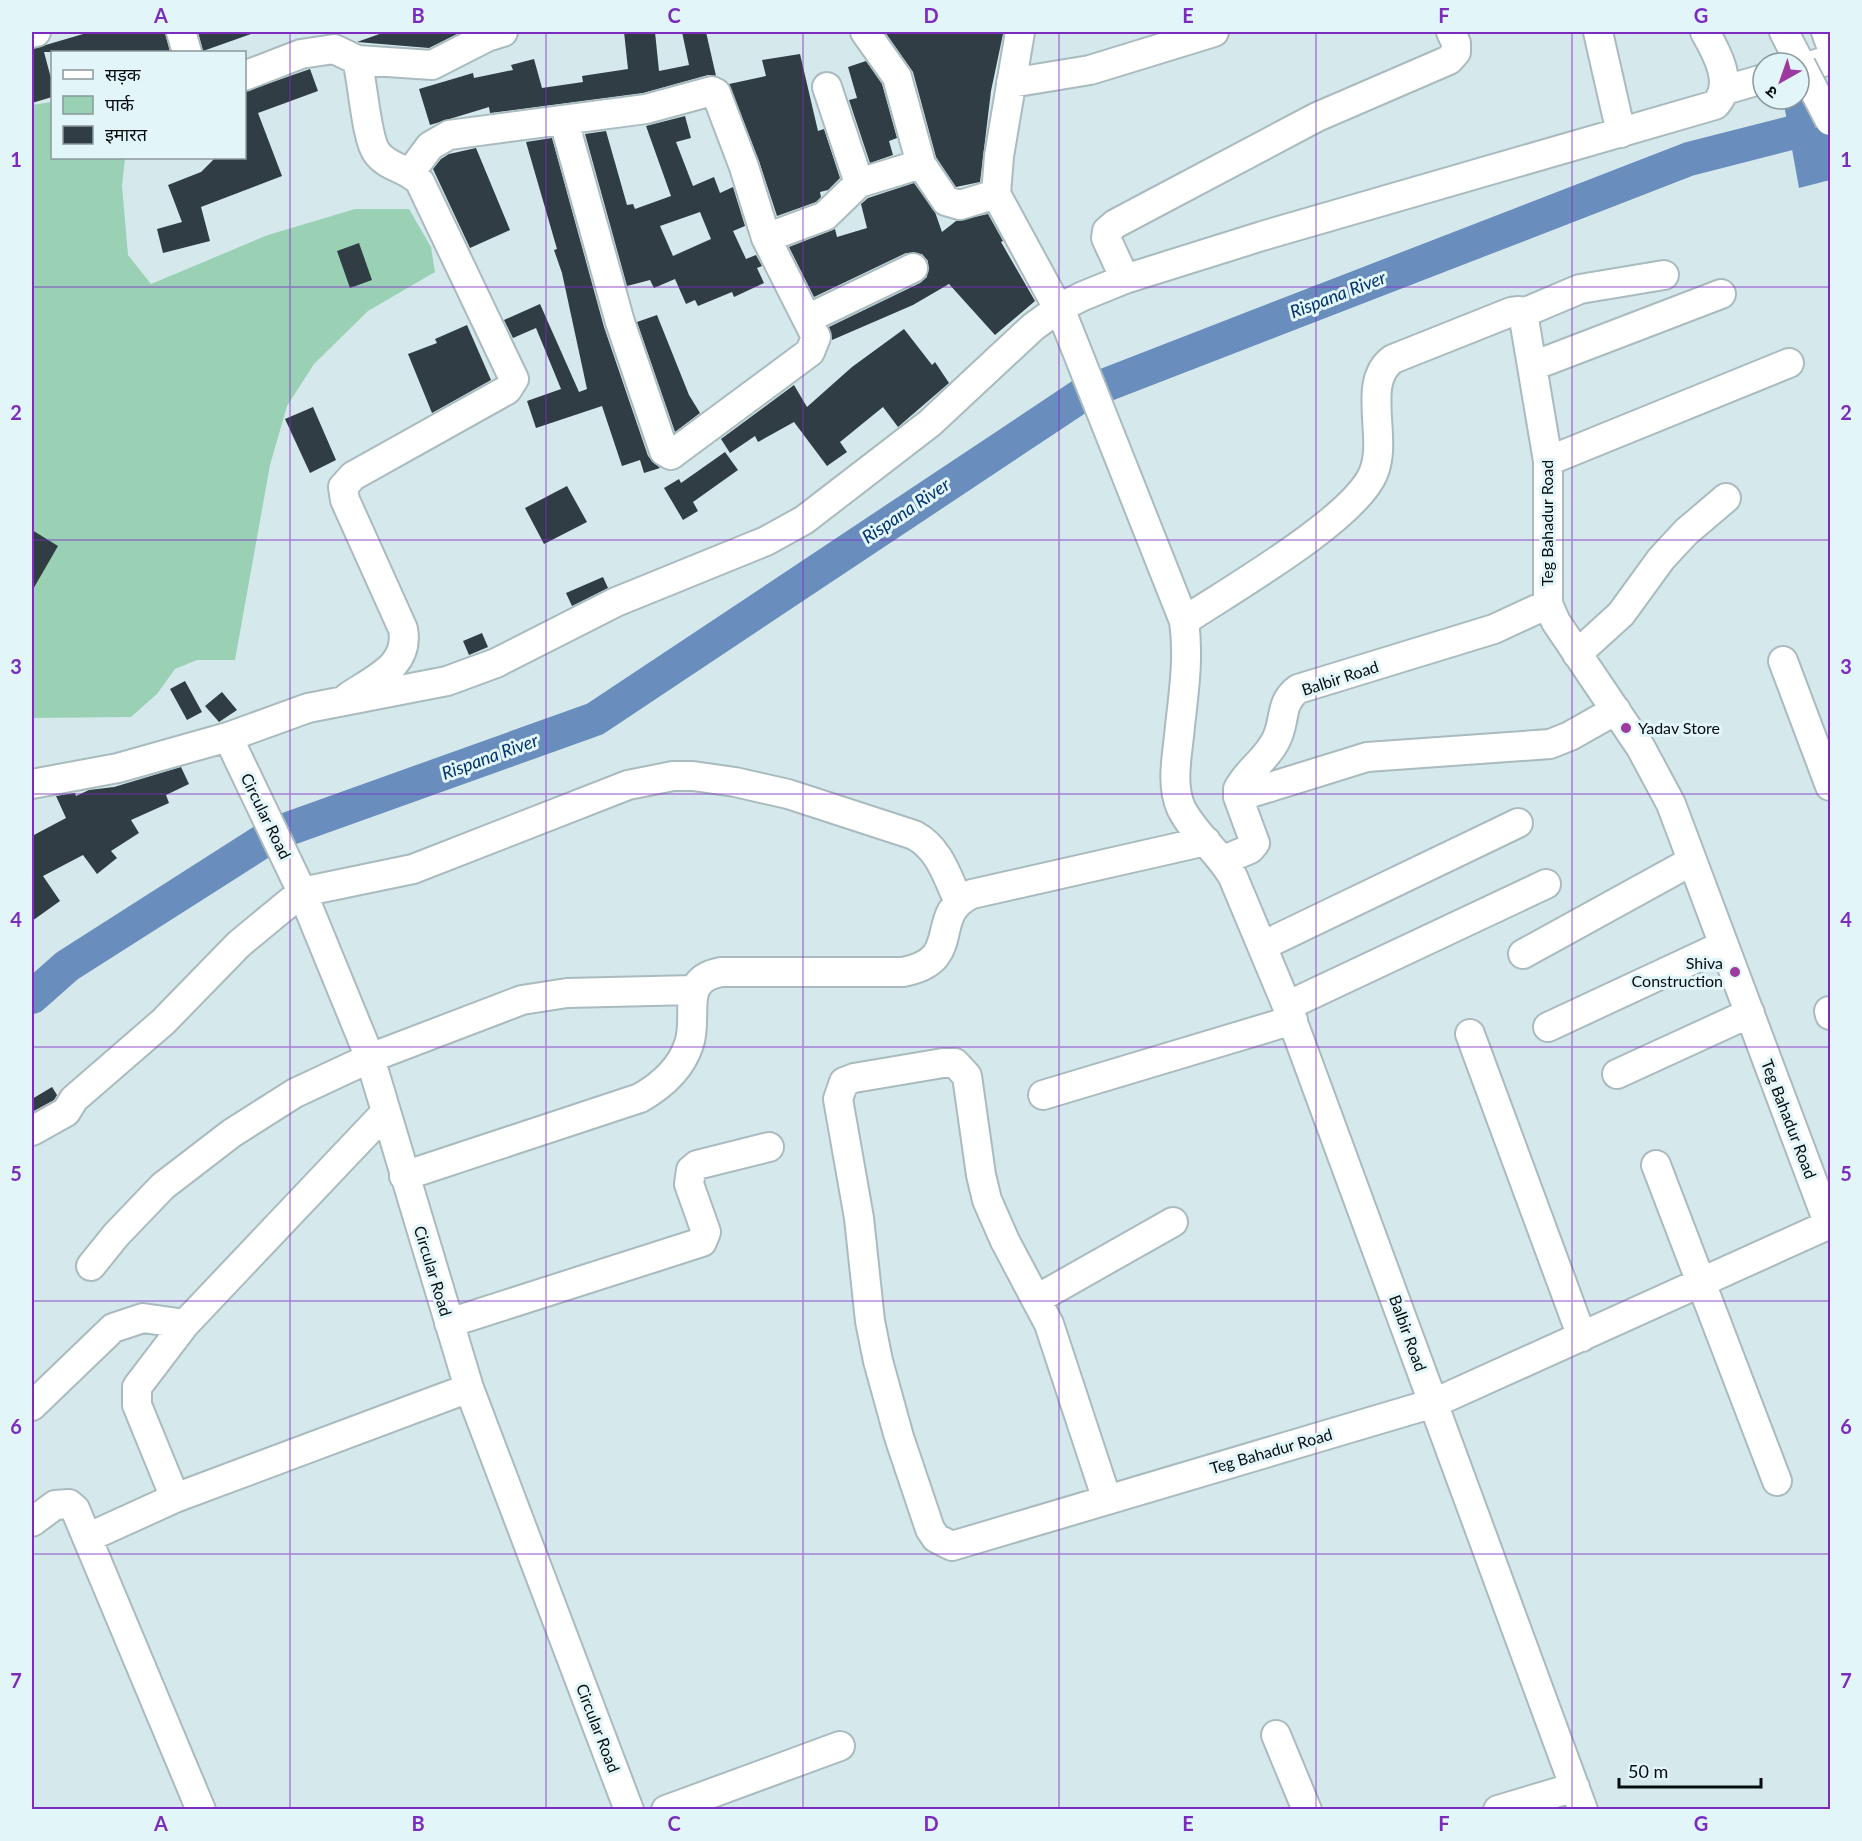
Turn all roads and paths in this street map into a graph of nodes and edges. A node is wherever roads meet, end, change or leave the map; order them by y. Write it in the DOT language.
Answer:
graph roads {
  1 [pos="36,32"];
  2 [pos="181,32"];
  3 [pos="503,32"];
  4 [pos="865,32"];
  5 [pos="1020,32"];
  6 [pos="1214,32"];
  7 [pos="1451,32"];
  8 [pos="1598,32"];
  9 [pos="1705,32"];
  10 [pos="1784,32"];
  11 [pos="1826,32"];
  12 [pos="32,33"];
  13 [pos="1830,43"];
  14 [pos="187,51"];
  15 [pos="1793,51"];
  16 [pos="1830,60"];
  17 [pos="358,64"];
  18 [pos="1811,64"];
  19 [pos="246,74"];
  20 [pos="1751,82"];
  21 [pos="1011,83"];
  22 [pos="827,87"];
  23 [pos="1811,87"];
  24 [pos="1725,90"];
  25 [pos="564,121"];
  26 [pos="1830,121"];
  27 [pos="1620,133"];
  28 [pos="921,164"];
  29 [pos="410,173"];
  30 [pos="859,183"];
  31 [pos="996,194"];
  32 [pos="766,238"];
  33 [pos="913,268"];
  34 [pos="1664,275"];
  35 [pos="1125,279"];
  36 [pos="1721,294"];
  37 [pos="1062,315"];
  38 [pos="1524,316"];
  39 [pos="807,319"];
  40 [pos="1789,363"];
  41 [pos="1533,366"];
  42 [pos="1548,461"];
  43 [pos="1726,498"];
  44 [pos="1548,604"];
  45 [pos="1184,621"];
  46 [pos="1577,654"];
  47 [pos="1784,661"];
  48 [pos="339,703"];
  49 [pos="1616,710"];
  50 [pos="228,737"];
  51 [pos="32,784"];
  52 [pos="1830,786"];
  53 [pos="1238,797"];
  54 [pos="1518,824"];
  55 [pos="1215,851"];
  56 [pos="1692,861"];
  57 [pos="1546,884"];
  58 [pos="302,892"];
  59 [pos="958,900"];
  60 [pos="1724,945"];
  61 [pos="1262,946"];
  62 [pos="1523,954"];
  63 [pos="694,990"];
  64 [pos="1290,1013"];
  65 [pos="1750,1013"];
  66 [pos="1548,1027"];
  67 [pos="1470,1034"];
  68 [pos="370,1058"];
  69 [pos="1617,1074"];
  70 [pos="1043,1095"];
  71 [pos="385,1113"];
  72 [pos="32,1131"];
  73 [pos="769,1147"];
  74 [pos="1656,1165"];
  75 [pos="404,1176"];
  76 [pos="1173,1222"];
  77 [pos="1830,1225"];
  78 [pos="91,1266"];
  79 [pos="1703,1284"];
  80 [pos="1037,1299"];
  81 [pos="449,1323"];
  82 [pos="185,1324"];
  83 [pos="1582,1337"];
  84 [pos="469,1388"];
  85 [pos="1434,1403"];
  86 [pos="32,1406"];
  87 [pos="1777,1481"];
  88 [pos="175,1498"];
  89 [pos="1107,1500"];
  90 [pos="32,1522"];
  91 [pos="87,1539"];
  92 [pos="1276,1735"];
  93 [pos="840,1746"];
  94 [pos="1579,1798"];
  95 [pos="201,1809"];
  96 [pos="629,1809"];
  97 [pos="666,1809"];
  98 [pos="1307,1809"];
  99 [pos="1498,1809"];
  1 -- 12 [label="street"];
  2 -- 14 [label="street"];
  3 -- 17 [label="street"];
  4 -- 28 [label="street"];
  5 -- 21 [label="street"];
  6 -- 21 [label="street"];
  7 -- 35 [label="street"];
  8 -- 27 [label="street"];
  9 -- 24 [label="street"];
  10 -- 15 [label="street"];
  11 -- 13 [label="street"];
  16 -- 18 [label="street"];
  17 -- 19 [label="street"];
  17 -- 29 [label="street"];
  20 -- 24 [label="street"];
  21 -- 31 [label="street"];
  22 -- 30 [label="street"];
  23 -- 26 [label="street, bridge"];
  24 -- 27 [label="street"];
  25 -- 29 [label="street"];
  25 -- 32 [label="street"];
  25 -- 39 [label="street"];
  27 -- 35 [label="street"];
  28 -- 30 [label="street"];
  28 -- 31 [label="street"];
  29 -- 48 [label="street"];
  30 -- 32 [label="street"];
  31 -- 37 [label="street, Balbir Road"];
  32 -- 39 [label="street"];
  33 -- 39 [label="street"];
  34 -- 38 [label="street"];
  35 -- 37 [label="street"];
  36 -- 41 [label="street"];
  37 -- 45 [label="street, Balbir Road"];
  37 -- 48 [label="street"];
  38 -- 41 [label="street, Teg Bahadur Road"];
  38 -- 45 [label="street"];
  40 -- 42 [label="street"];
  41 -- 42 [label="street, Teg Bahadur Road"];
  42 -- 44 [label="street, Teg Bahadur Road"];
  43 -- 46 [label="street"];
  44 -- 46 [label="street, Teg Bahadur Road"];
  44 -- 53 [label="street, Balbir Road"];
  45 -- 55 [label="street, Balbir Road"];
  46 -- 49 [label="street, Teg Bahadur Road"];
  47 -- 52 [label="street"];
  48 -- 50 [label="street"];
  49 -- 53 [label="street"];
  49 -- 56 [label="street, Teg Bahadur Road"];
  50 -- 51 [label="street"];
  50 -- 58 [label="street, Circular Road"];
  53 -- 55 [label="street"];
  54 -- 61 [label="street"];
  55 -- 59 [label="street"];
  55 -- 61 [label="street, Balbir Road"];
  56 -- 60 [label="street, Teg Bahadur Road"];
  56 -- 62 [label="street"];
  57 -- 64 [label="street"];
  58 -- 59 [label="street"];
  58 -- 68 [label="street, Circular Road"];
  58 -- 72 [label="street"];
  59 -- 63 [label="street"];
  60 -- 65 [label="street, Teg Bahadur Road"];
  60 -- 66 [label="street"];
  61 -- 64 [label="street, Balbir Road"];
  63 -- 68 [label="street"];
  63 -- 75 [label="street"];
  64 -- 70 [label="street"];
  64 -- 85 [label="street, Balbir Road"];
  65 -- 69 [label="street"];
  65 -- 77 [label="street, Teg Bahadur Road"];
  67 -- 83 [label="street"];
  68 -- 71 [label="street, Circular Road"];
  68 -- 78 [label="street"];
  71 -- 75 [label="street, Circular Road"];
  71 -- 82 [label="street"];
  73 -- 81 [label="street"];
  74 -- 79 [label="street"];
  75 -- 81 [label="street, Circular Road"];
  76 -- 80 [label="street"];
  77 -- 79 [label="street, Teg Bahadur Road"];
  79 -- 83 [label="street, Teg Bahadur Road"];
  79 -- 87 [label="street"];
  80 -- 89 [label="street"];
  80 -- 89 [label="street, Teg Bahadur Road"];
  81 -- 84 [label="street, Circular Road"];
  82 -- 86 [label="street"];
  82 -- 88 [label="street"];
  83 -- 85 [label="street, Teg Bahadur Road"];
  84 -- 88 [label="street"];
  84 -- 96 [label="street, Circular Road"];
  85 -- 89 [label="street, Teg Bahadur Road"];
  85 -- 94 [label="street, Balbir Road"];
  88 -- 91 [label="street"];
  90 -- 91 [label="street"];
  91 -- 95 [label="street"];
  92 -- 98 [label="street"];
  93 -- 97 [label="street"];
  94 -- 99 [label="street"];
}
